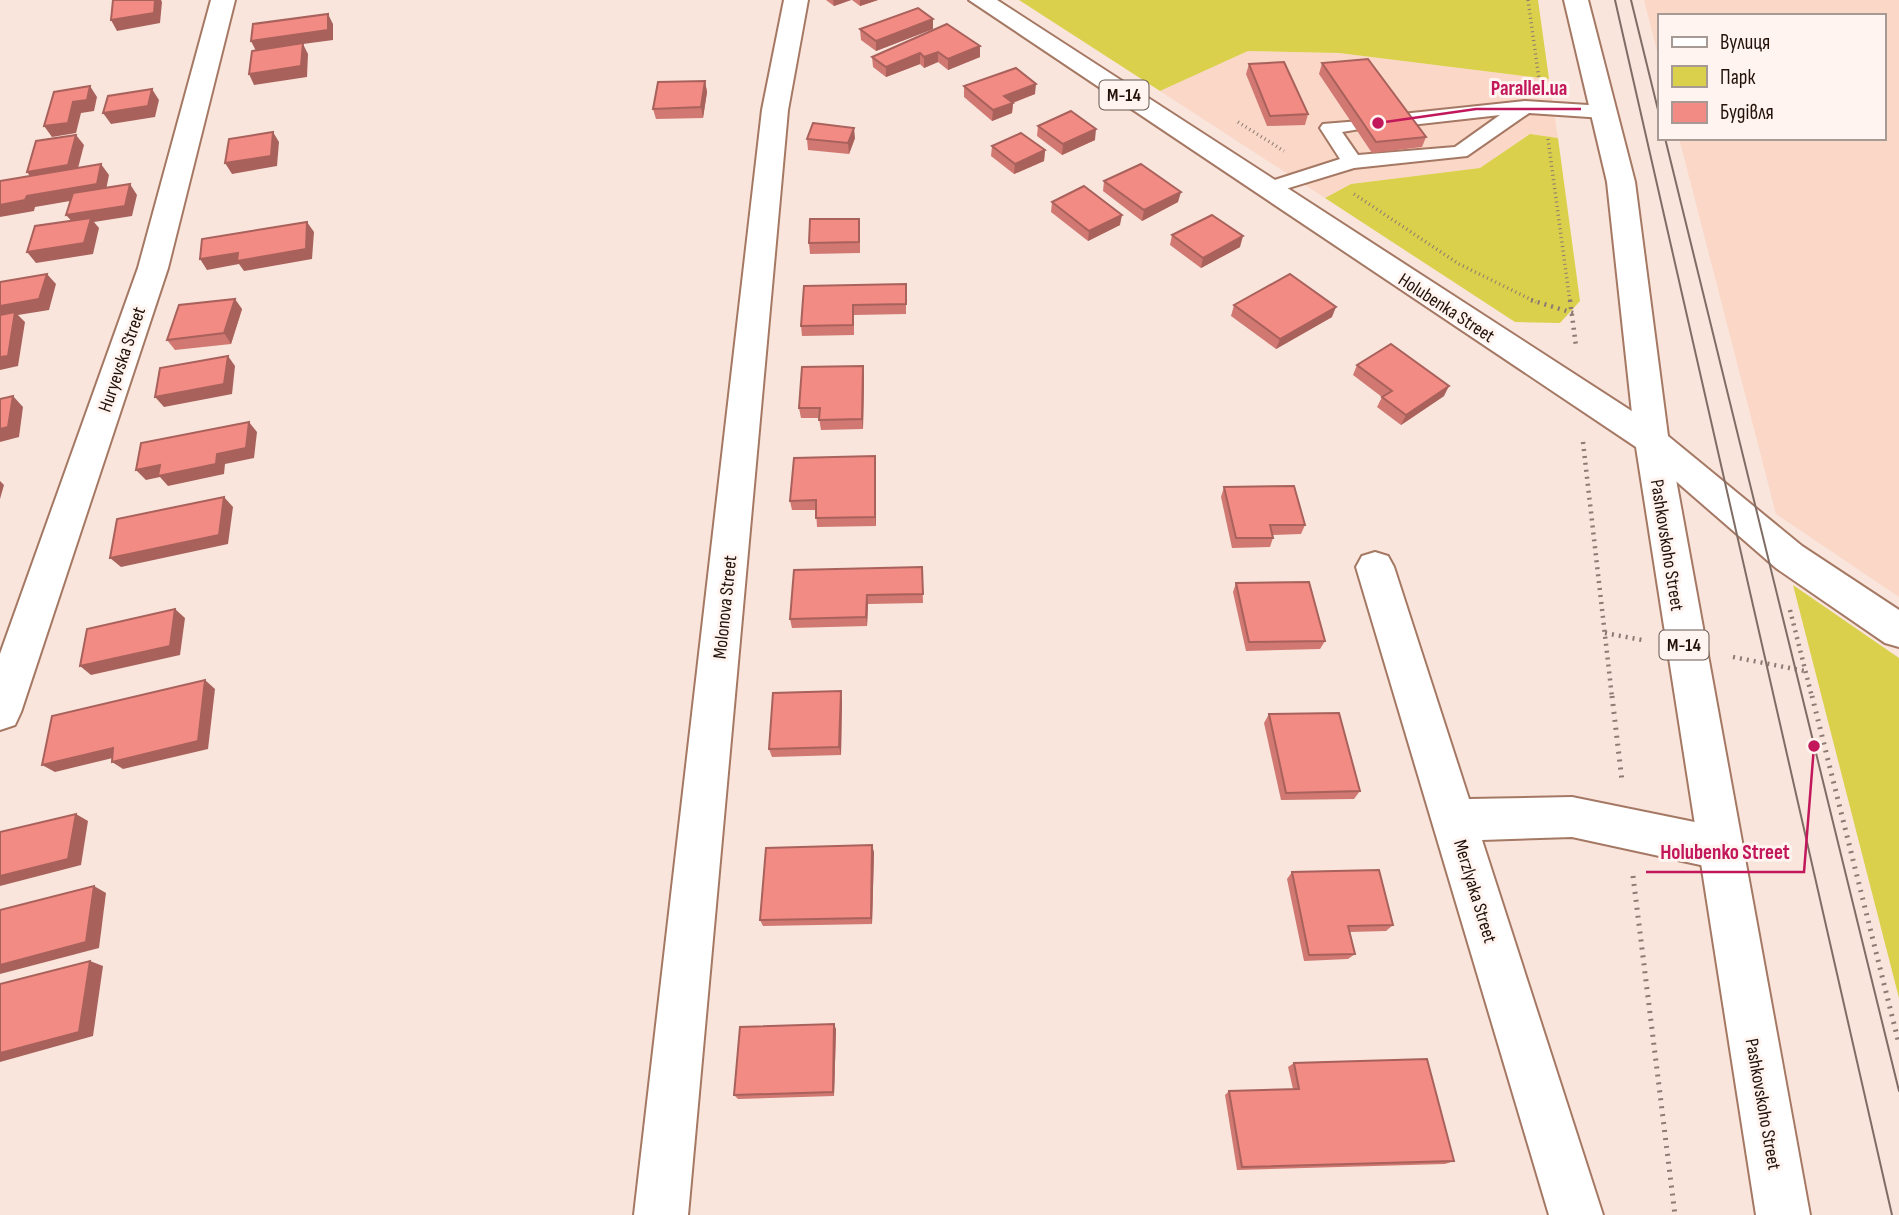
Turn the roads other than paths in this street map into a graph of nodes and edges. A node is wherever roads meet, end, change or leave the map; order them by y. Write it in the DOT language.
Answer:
graph roads {
  1 [pos="223,0"];
  2 [pos="796,0"];
  3 [pos="981,0"];
  4 [pos="1576,0"];
  5 [pos="1534,106"];
  6 [pos="1604,112"];
  7 [pos="1402,120"];
  8 [pos="1353,125"];
  9 [pos="1352,162"];
  10 [pos="1266,189"];
  11 [pos="1652,441"];
  12 [pos="1375,568"];
  13 [pos="1899,631"];
  14 [pos="0,712"];
  15 [pos="1453,820"];
  16 [pos="1719,848"];
  17 [pos="661,1215"];
  18 [pos="1576,1215"];
  19 [pos="1783,1215"];
  1 -- 14 [label="main road, Huryevska Street"];
  2 -- 17 [label="main road, Molonova Street"];
  3 -- 10 [label="main road, Holubenka Street / М-14"];
  4 -- 6 [label="main road, Pashkovskoho Street"];
  5 -- 6 [label="lane"];
  5 -- 7 [label="lane"];
  5 -- 9 [label="lane"];
  6 -- 11 [label="main road, Pashkovskoho Street"];
  8 -- 9 [label="lane"];
  9 -- 10 [label="lane"];
  10 -- 11 [label="main road, Holubenka Street / М-14"];
  11 -- 13 [label="main road, Holubenka Street"];
  11 -- 16 [label="main road, Pashkovskoho Street / М-14"];
  12 -- 15 [label="main road, Merzlyaka Street"];
  15 -- 16 [label="main road"];
  15 -- 18 [label="main road, Merzlyaka Street"];
  16 -- 19 [label="main road, Pashkovskoho Street / М-14"];
}
